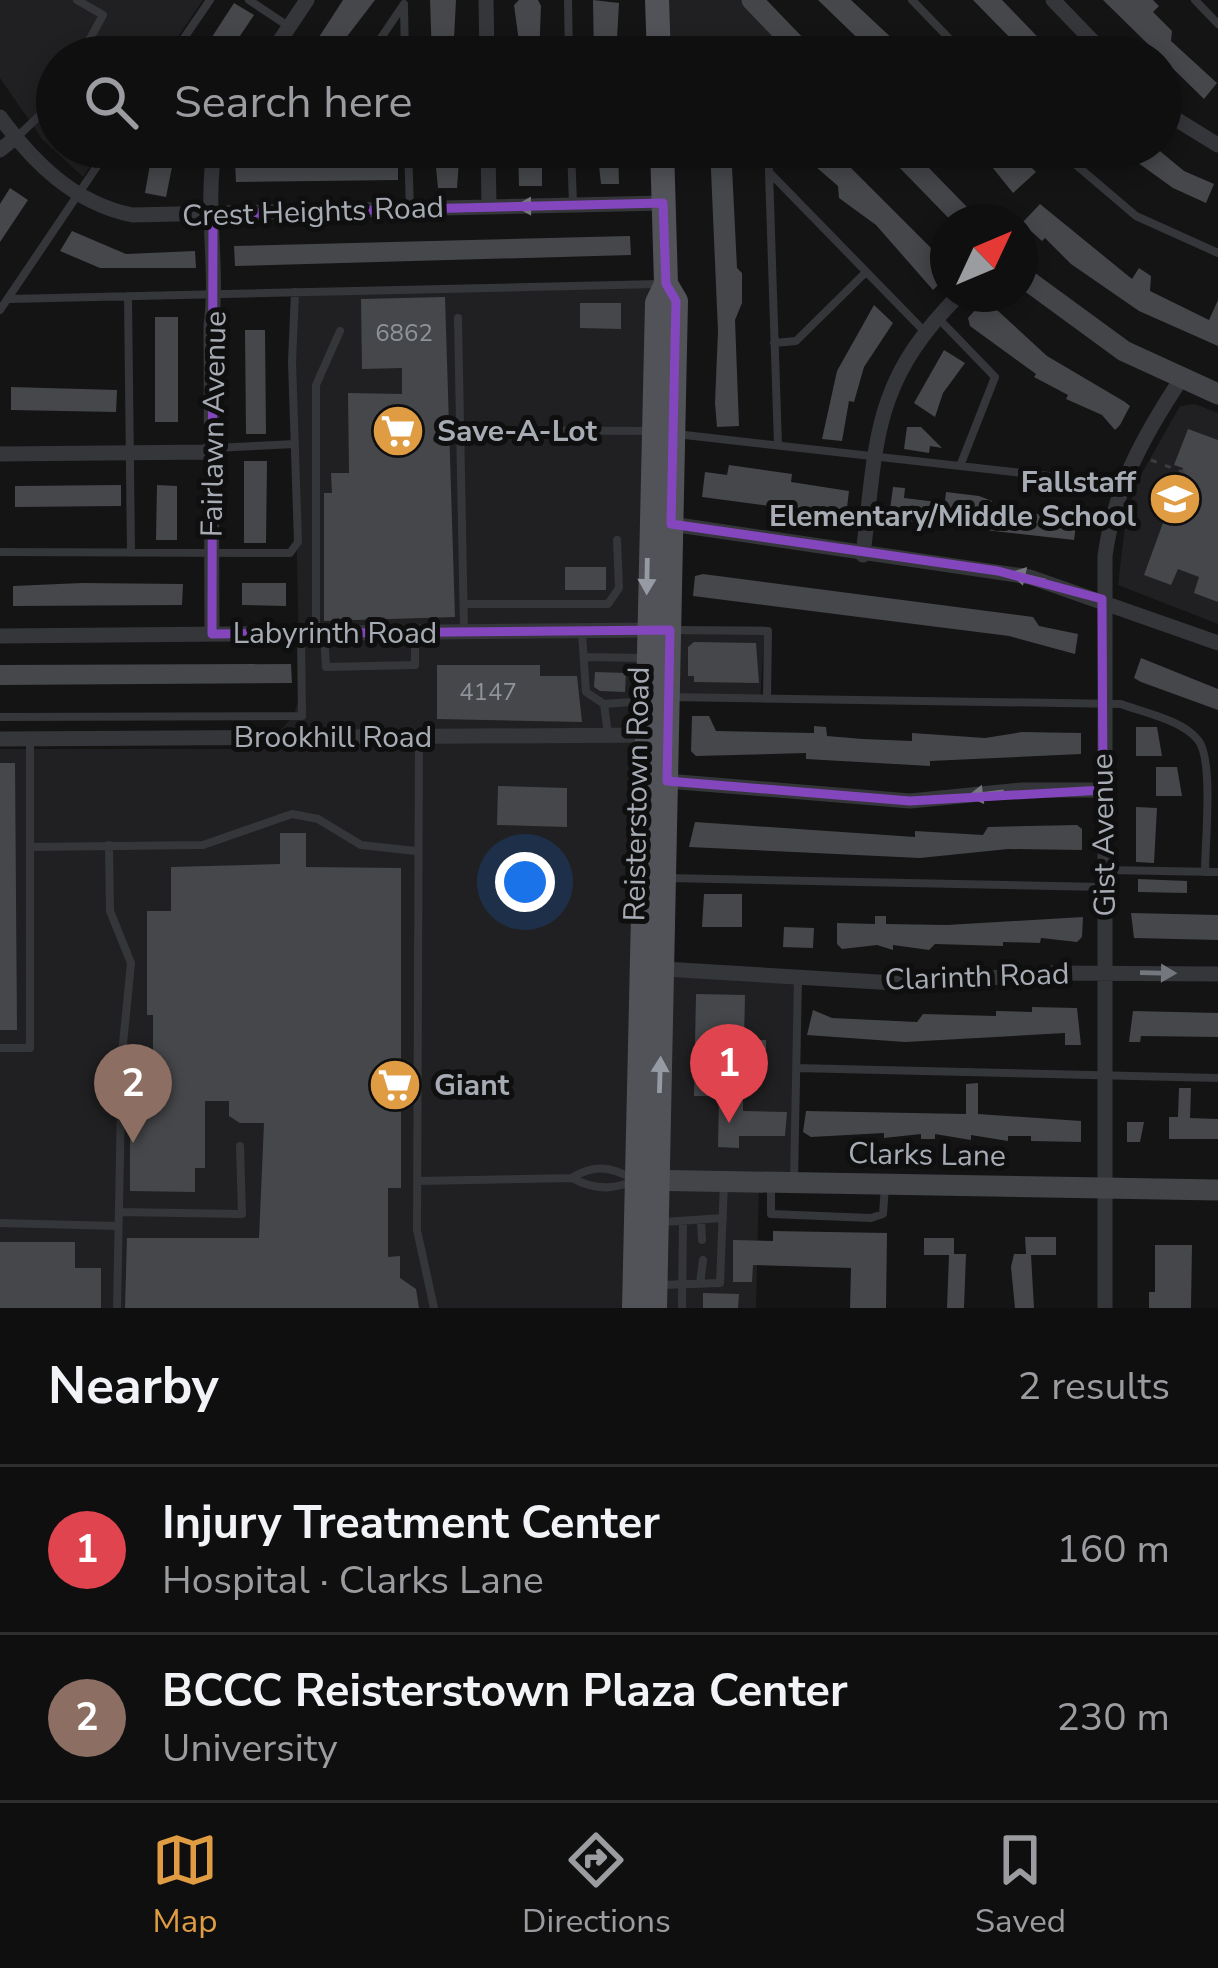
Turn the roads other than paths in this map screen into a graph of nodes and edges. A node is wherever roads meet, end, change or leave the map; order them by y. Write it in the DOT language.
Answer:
graph roads {
  1 [pos="76,0"];
  2 [pos="210,0"];
  3 [pos="249,0"];
  4 [pos="307,0"];
  5 [pos="486,0"];
  6 [pos="568,0"];
  7 [pos="658,0"];
  8 [pos="752,0"];
  9 [pos="912,0"];
  10 [pos="1053,0"];
  11 [pos="1195,0"];
  12 [pos="404,2"];
  13 [pos="1218,24"];
  14 [pos="290,26"];
  15 [pos="92,36"];
  16 [pos="185,36"];
  17 [pos="283,36"];
  18 [pos="382,36"];
  19 [pos="405,36"];
  20 [pos="487,36"];
  21 [pos="569,36"];
  22 [pos="659,36"];
  23 [pos="787,36"];
  24 [pos="947,36"];
  25 [pos="1088,36"];
  26 [pos="0,117"];
  27 [pos="36,118"];
  28 [pos="1182,123"];
  29 [pos="15,138"];
  30 [pos="1218,145"];
  31 [pos="0,150"];
  32 [pos="36,157"];
  33 [pos="49,168"];
  34 [pos="96,168"];
  35 [pos="214,168"];
  36 [pos="408,168"];
  37 [pos="489,168"];
  38 [pos="572,168"];
  39 [pos="662,168"];
  40 [pos="769,168"];
  41 [pos="914,168"];
  42 [pos="1079,168"];
  43 [pos="769,172"];
  44 [pos="78,194"];
  45 [pos="663,203"];
  46 [pos="949,204"];
  47 [pos="573,205"];
  48 [pos="490,207"];
  49 [pos="410,209"];
  50 [pos="213,214"];
  51 [pos="1218,253"];
  52 [pos="866,272"];
  53 [pos="666,284"];
  54 [pos="1038,289"];
  55 [pos="296,292"];
  56 [pos="215,294"];
  57 [pos="128,296"];
  58 [pos="9,298"];
  59 [pos="0,310"];
  60 [pos="942,312"];
  61 [pos="937,317"];
  62 [pos="458,318"];
  63 [pos="923,330"];
  64 [pos="340,331"];
  65 [pos="774,343"];
  66 [pos="1181,379"];
  67 [pos="1218,394"];
  68 [pos="461,430"];
  69 [pos="663,432"];
  70 [pos="295,445"];
  71 [pos="778,445"];
  72 [pos="212,450"];
  73 [pos="130,453"];
  74 [pos="0,454"];
  75 [pos="874,456"];
  76 [pos="960,466"];
  77 [pos="1122,484"];
  78 [pos="671,524"];
  79 [pos="617,541"];
  80 [pos="0,553"];
  81 [pos="131,553"];
  82 [pos="212,555"];
  83 [pos="863,555"];
  84 [pos="1102,599"];
  85 [pos="464,604"];
  86 [pos="658,630"];
  87 [pos="581,631"];
  88 [pos="314,633"];
  89 [pos="415,633"];
  90 [pos="464,633"];
  91 [pos="212,634"];
  92 [pos="0,636"];
  93 [pos="1218,643"];
  94 [pos="585,657"];
  95 [pos="646,658"];
  96 [pos="656,699"];
  97 [pos="767,700"];
  98 [pos="1102,701"];
  99 [pos="604,704"];
  100 [pos="0,717"];
  101 [pos="655,735"];
  102 [pos="419,736"];
  103 [pos="608,736"];
  104 [pos="0,739"];
  105 [pos="30,739"];
  106 [pos="1204,754"];
  107 [pos="1218,759"];
  108 [pos="667,781"];
  109 [pos="1102,790"];
  110 [pos="110,845"];
  111 [pos="30,847"];
  112 [pos="416,851"];
  113 [pos="1205,872"];
  114 [pos="1218,872"];
  115 [pos="653,878"];
  116 [pos="1104,878"];
  117 [pos="664,969"];
  118 [pos="1106,972"];
  119 [pos="1218,974"];
  120 [pos="797,978"];
  121 [pos="0,1048"];
  122 [pos="796,1068"];
  123 [pos="1105,1076"];
  124 [pos="1218,1078"];
  125 [pos="240,1146"];
  126 [pos="572,1178"];
  127 [pos="418,1180"];
  128 [pos="645,1180"];
  129 [pos="724,1182"];
  130 [pos="783,1183"];
  131 [pos="885,1184"];
  132 [pos="1103,1188"];
  133 [pos="1218,1190"];
  134 [pos="119,1212"];
  135 [pos="722,1218"];
  136 [pos="701,1220"];
  137 [pos="683,1221"];
  138 [pos="0,1223"];
  139 [pos="655,1223"];
  140 [pos="118,1226"];
  141 [pos="702,1240"];
  142 [pos="703,1260"];
  143 [pos="700,1284"];
  144 [pos="683,1285"];
  145 [pos="655,1297"];
  146 [pos="117,1308"];
  147 [pos="434,1308"];
  148 [pos="634,1308"];
  149 [pos="682,1308"];
  150 [pos="1105,1308"];
  1 -- 15 [label="lane"];
  2 -- 16 [label="lane"];
  3 -- 14 [label="lane"];
  4 -- 14 [label="street"];
  5 -- 20 [label="street"];
  6 -- 21 [label="lane"];
  7 -- 22 [label="main road"];
  8 -- 23 [label="street"];
  9 -- 24 [label="lane"];
  10 -- 25 [label="street"];
  11 -- 13 [label="lane"];
  12 -- 18 [label="lane"];
  12 -- 19 [label="lane"];
  14 -- 17 [label="street"];
  26 -- 29 [label="street, Crest Heights Road"];
  27 -- 29 [label="lane"];
  28 -- 30 [label="street"];
  29 -- 31 [label="street"];
  29 -- 32 [label="street, Crest Heights Road"];
  33 -- 44 [label="street, Crest Heights Road"];
  34 -- 44 [label="lane"];
  35 -- 50 [label="street, Fairlawn Avenue"];
  36 -- 49 [label="lane"];
  37 -- 48 [label="street"];
  38 -- 47 [label="lane"];
  39 -- 45 [label="main road, Reisterstown Road"];
  40 -- 43 [label="lane"];
  41 -- 46 [label="street"];
  42 -- 51 [label="lane"];
  43 -- 52 [label="lane"];
  43 -- 65 [label="lane"];
  44 -- 50 [label="street, Crest Heights Road"];
  44 -- 58 [label="lane"];
  45 -- 47 [label="street, Crest Heights Road"];
  45 -- 53 [label="main road, Reisterstown Road"];
  47 -- 48 [label="street, Crest Heights Road, one-way"];
  48 -- 49 [label="street, Crest Heights Road"];
  49 -- 50 [label="street, Crest Heights Road"];
  50 -- 56 [label="street, Fairlawn Avenue"];
  52 -- 63 [label="lane"];
  52 -- 65 [label="lane"];
  53 -- 55 [label="lane"];
  53 -- 69 [label="main road, Reisterstown Road"];
  54 -- 66 [label="street"];
  55 -- 56 [label="lane"];
  55 -- 70 [label="lane"];
  56 -- 57 [label="lane"];
  56 -- 72 [label="street, Fairlawn Avenue"];
  57 -- 58 [label="lane"];
  57 -- 73 [label="lane"];
  58 -- 59 [label="lane"];
  60 -- 61 [label="street"];
  61 -- 63 [label="street"];
  61 -- 76 [label="lane"];
  62 -- 68 [label="lane"];
  63 -- 75 [label="street"];
  64 -- 88 [label="lane"];
  65 -- 71 [label="lane"];
  66 -- 67 [label="street"];
  66 -- 77 [label="street, Gist Avenue"];
  68 -- 69 [label="lane"];
  68 -- 85 [label="lane"];
  69 -- 71 [label="lane"];
  69 -- 78 [label="main road, Reisterstown Road"];
  69 -- 86 [label="main road, Reisterstown Road, one-way"];
  70 -- 72 [label="lane"];
  70 -- 82 [label="lane"];
  71 -- 75 [label="lane"];
  72 -- 73 [label="street"];
  72 -- 82 [label="street, Fairlawn Avenue"];
  73 -- 74 [label="street"];
  73 -- 81 [label="lane"];
  75 -- 76 [label="lane"];
  75 -- 83 [label="street"];
  76 -- 77 [label="lane"];
  77 -- 84 [label="street, Gist Avenue"];
  78 -- 83 [label="street"];
  78 -- 86 [label="main road, Reisterstown Road"];
  79 -- 85 [label="lane"];
  80 -- 81 [label="lane"];
  81 -- 82 [label="lane"];
  82 -- 91 [label="street, Fairlawn Avenue"];
  84 -- 83 [label="street, one-way"];
  84 -- 93 [label="street"];
  84 -- 98 [label="street, Gist Avenue"];
  85 -- 90 [label="lane"];
  86 -- 87 [label="street, Labyrinth Road"];
  86 -- 95 [label="main road, Reisterstown Road"];
  86 -- 96 [label="main road, Reisterstown Road"];
  86 -- 97 [label="lane"];
  87 -- 90 [label="street, Labyrinth Road"];
  87 -- 94 [label="lane"];
  88 -- 89 [label="street, Labyrinth Road"];
  88 -- 89 [label="lane"];
  88 -- 91 [label="street, Labyrinth Road"];
  88 -- 100 [label="lane"];
  89 -- 90 [label="street, Labyrinth Road"];
  91 -- 92 [label="street, Labyrinth Road"];
  94 -- 95 [label="lane"];
  94 -- 99 [label="lane"];
  95 -- 96 [label="main road, Reisterstown Road"];
  96 -- 97 [label="lane"];
  96 -- 99 [label="lane"];
  96 -- 101 [label="main road, Reisterstown Road"];
  97 -- 98 [label="lane"];
  98 -- 106 [label="lane"];
  98 -- 109 [label="street, Gist Avenue"];
  99 -- 103 [label="lane"];
  101 -- 103 [label="street, Brookhill Road"];
  101 -- 108 [label="main road, Reisterstown Road"];
  101 -- 115 [label="main road, Reisterstown Road"];
  102 -- 103 [label="street, Brookhill Road"];
  102 -- 105 [label="street, Brookhill Road"];
  102 -- 112 [label="lane"];
  104 -- 105 [label="street, Brookhill Road"];
  105 -- 111 [label="lane"];
  106 -- 107 [label="lane"];
  106 -- 113 [label="lane"];
  109 -- 108 [label="street, one-way"];
  108 -- 115 [label="main road, Reisterstown Road"];
  109 -- 116 [label="street, Gist Avenue"];
  110 -- 111 [label="lane"];
  110 -- 112 [label="lane"];
  110 -- 134 [label="lane"];
  111 -- 121 [label="lane"];
  112 -- 127 [label="lane"];
  113 -- 114 [label="lane"];
  113 -- 116 [label="lane"];
  115 -- 116 [label="lane"];
  115 -- 117 [label="main road, Reisterstown Road"];
  115 -- 128 [label="main road, Reisterstown Road"];
  116 -- 118 [label="street, Gist Avenue"];
  117 -- 120 [label="street, Clarinth Road"];
  128 -- 117 [label="main road, Reisterstown Road, one-way"];
  118 -- 119 [label="street, Clarinth Road, one-way"];
  118 -- 120 [label="street, Clarinth Road"];
  118 -- 123 [label="street, Gist Avenue"];
  120 -- 122 [label="lane"];
  122 -- 123 [label="lane"];
  122 -- 130 [label="lane"];
  123 -- 124 [label="lane"];
  123 -- 132 [label="street, Gist Avenue"];
  125 -- 134 [label="lane"];
  126 -- 127 [label="lane"];
  126 -- 128 [label="lane"];
  126 -- 128 [label="lane"];
  127 -- 147 [label="lane"];
  128 -- 129 [label="street, Clarks Lane"];
  128 -- 139 [label="main road, Reisterstown Road"];
  128 -- 148 [label="main road, Reisterstown Road"];
  129 -- 130 [label="street, Clarks Lane"];
  129 -- 135 [label="lane"];
  130 -- 131 [label="street, Clarks Lane"];
  130 -- 131 [label="lane"];
  131 -- 132 [label="street, Clarks Lane"];
  132 -- 133 [label="street, Clarks Lane"];
  132 -- 150 [label="street, Gist Avenue"];
  134 -- 140 [label="lane"];
  135 -- 136 [label="lane"];
  135 -- 143 [label="lane"];
  136 -- 137 [label="lane"];
  136 -- 141 [label="lane"];
  137 -- 139 [label="lane"];
  137 -- 144 [label="lane"];
  138 -- 140 [label="lane"];
  139 -- 145 [label="main road, Reisterstown Road"];
  140 -- 146 [label="lane"];
  142 -- 143 [label="lane"];
  143 -- 144 [label="lane"];
  144 -- 145 [label="lane"];
  144 -- 149 [label="lane"];
}
